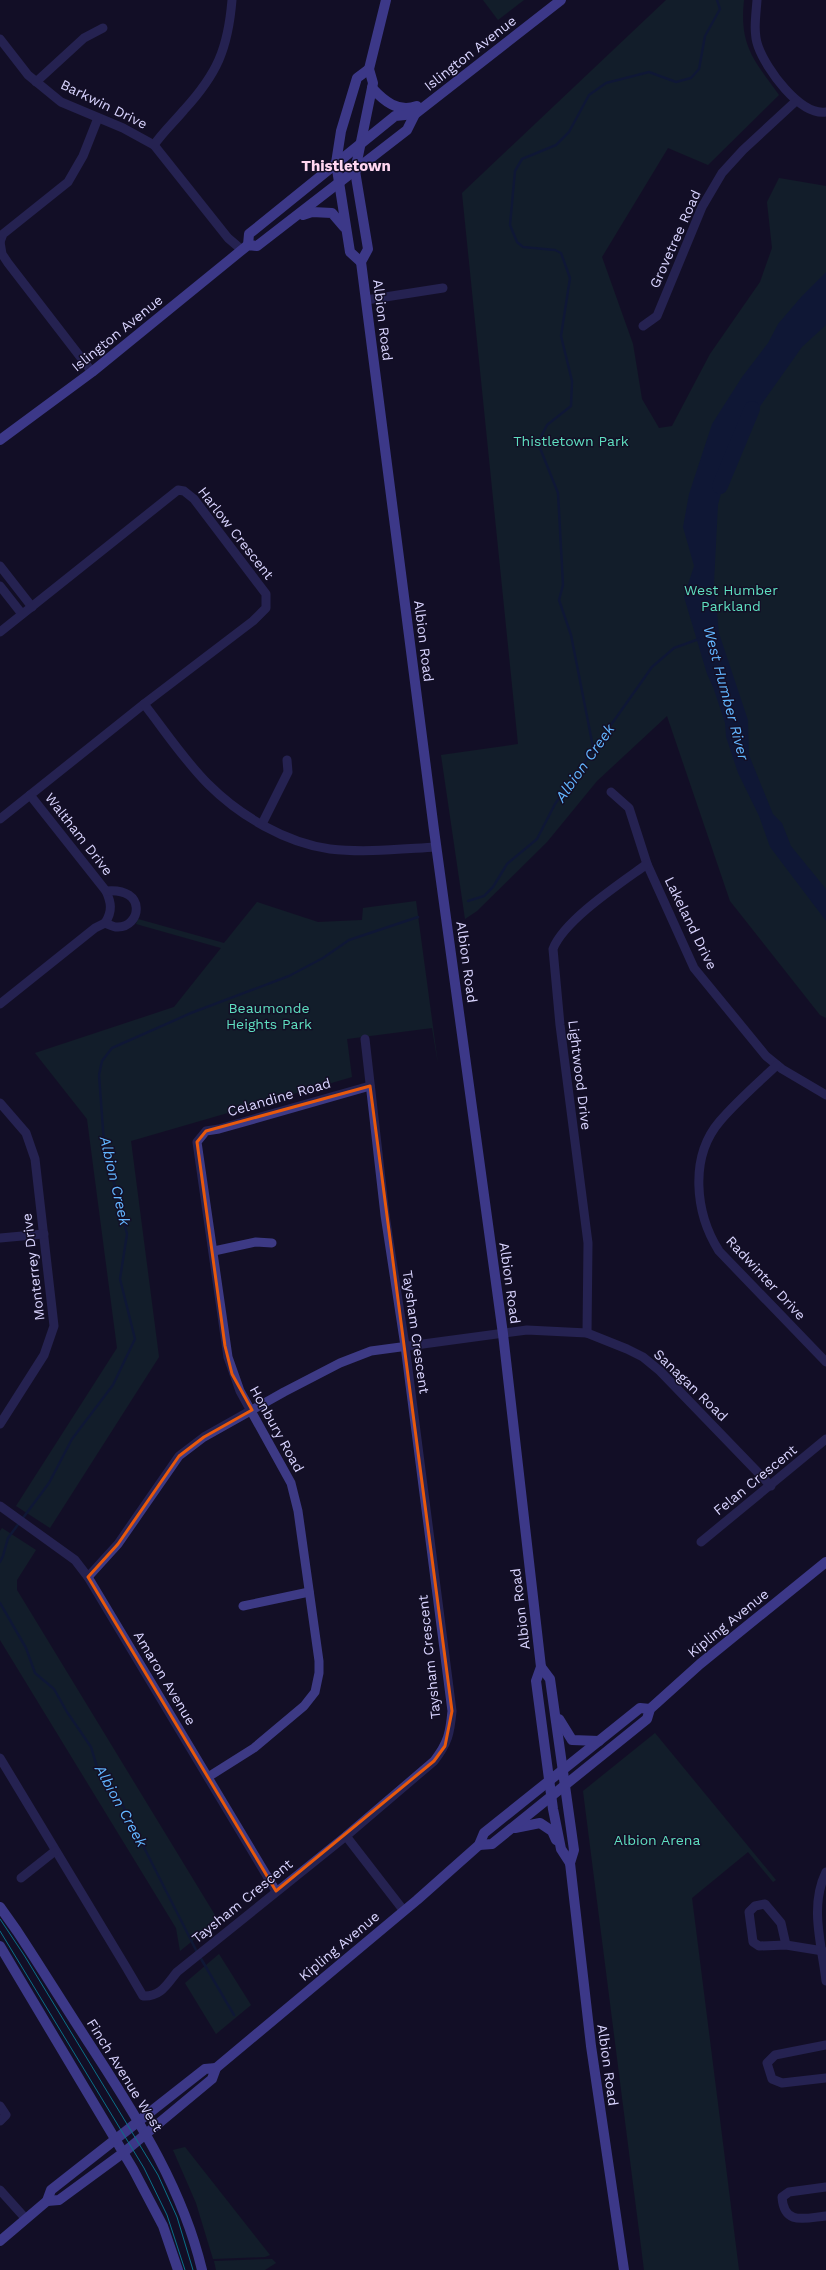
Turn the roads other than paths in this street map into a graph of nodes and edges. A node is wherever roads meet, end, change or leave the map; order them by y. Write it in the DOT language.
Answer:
graph roads {
  1 [pos="232,0"];
  2 [pos="386,0"];
  3 [pos="561,0"];
  4 [pos="757,0"];
  5 [pos="103,28"];
  6 [pos="0,39"];
  7 [pos="369,69"];
  8 [pos="36,82"];
  9 [pos="372,88"];
  10 [pos="433,99"];
  11 [pos="796,101"];
  12 [pos="826,112"];
  13 [pos="415,114"];
  14 [pos="98,118"];
  15 [pos="360,144"];
  16 [pos="154,145"];
  17 [pos="336,163"];
  18 [pos="355,171"];
  19 [pos="338,185"];
  20 [pos="297,217"];
  21 [pos="346,229"];
  22 [pos="0,242"];
  23 [pos="245,247"];
  24 [pos="361,262"];
  25 [pos="443,288"];
  26 [pos="366,300"];
  27 [pos="643,326"];
  28 [pos="92,372"];
  29 [pos="0,440"];
  30 [pos="0,566"];
  31 [pos="0,586"];
  32 [pos="32,607"];
  33 [pos="22,614"];
  34 [pos="0,632"];
  35 [pos="144,704"];
  36 [pos="287,760"];
  37 [pos="611,792"];
  38 [pos="30,795"];
  39 [pos="0,819"];
  40 [pos="262,824"];
  41 [pos="436,847"];
  42 [pos="647,864"];
  43 [pos="106,890"];
  44 [pos="105,923"];
  45 [pos="0,1004"];
  46 [pos="365,1039"];
  47 [pos="777,1065"];
  48 [pos="370,1086"];
  49 [pos="826,1095"];
  50 [pos="0,1103"];
  51 [pos="199,1139"];
  52 [pos="44,1234"];
  53 [pos="0,1238"];
  54 [pos="272,1243"];
  55 [pos="214,1251"];
  56 [pos="587,1332"];
  57 [pos="502,1334"];
  58 [pos="405,1346"];
  59 [pos="826,1362"];
  60 [pos="252,1410"];
  61 [pos="0,1424"];
  62 [pos="826,1439"];
  63 [pos="771,1486"];
  64 [pos="0,1506"];
  65 [pos="701,1542"];
  66 [pos="826,1562"];
  67 [pos="88,1577"];
  68 [pos="309,1592"];
  69 [pos="243,1606"];
  70 [pos="541,1667"];
  71 [pos="650,1709"];
  72 [pos="557,1716"];
  73 [pos="599,1741"];
  74 [pos="0,1758"];
  75 [pos="564,1770"];
  76 [pos="208,1777"];
  77 [pos="548,1781"];
  78 [pos="566,1786"];
  79 [pos="551,1797"];
  80 [pos="511,1829"];
  81 [pos="346,1836"];
  82 [pos="479,1845"];
  83 [pos="561,1849"];
  84 [pos="55,1851"];
  85 [pos="570,1863"];
  86 [pos="826,1872"];
  87 [pos="21,1878"];
  88 [pos="276,1891"];
  89 [pos="0,1908"];
  90 [pos="404,1911"];
  91 [pos="786,1945"];
  92 [pos="0,1946"];
  93 [pos="823,1951"];
  94 [pos="826,1981"];
  95 [pos="826,2045"];
  96 [pos="216,2068"];
  97 [pos="826,2078"];
  98 [pos="0,2106"];
  99 [pos="0,2121"];
  100 [pos="139,2121"];
  101 [pos="146,2134"];
  102 [pos="115,2139"];
  103 [pos="123,2153"];
  104 [pos="826,2187"];
  105 [pos="0,2190"];
  106 [pos="47,2201"];
  107 [pos="826,2216"];
  108 [pos="26,2219"];
  109 [pos="0,2241"];
  110 [pos="178,2270"];
  111 [pos="202,2270"];
  112 [pos="624,2270"];
  1 -- 16 [label="street"];
  2 -- 7 [label="main road, Albion Road"];
  3 -- 10 [label="main road, Islington Avenue"];
  4 -- 11 [label="street"];
  5 -- 8 [label="street"];
  6 -- 8 [label="street, Barkwin Drive"];
  7 -- 9 [label="main road, Albion Road"];
  7 -- 17 [label="main road, Albion Road"];
  8 -- 14 [label="street, Barkwin Drive"];
  9 -- 10 [label="main road"];
  9 -- 15 [label="main road, Albion Road"];
  10 -- 13 [label="main road, Islington Avenue"];
  11 -- 12 [label="street"];
  11 -- 27 [label="street, Grovetree Road"];
  13 -- 15 [label="main road, Islington Avenue"];
  13 -- 18 [label="main road, Islington Avenue"];
  14 -- 16 [label="street, Barkwin Drive"];
  14 -- 22 [label="street"];
  15 -- 17 [label="main road, Islington Avenue"];
  15 -- 18 [label="main road, Albion Road"];
  16 -- 23 [label="street, Barkwin Drive"];
  17 -- 19 [label="main road, Albion Road"];
  17 -- 23 [label="main road, Islington Avenue"];
  18 -- 19 [label="main road, Islington Avenue"];
  18 -- 24 [label="main road, Albion Road"];
  19 -- 20 [label="main road, Islington Avenue"];
  19 -- 21 [label="main road, Albion Road"];
  20 -- 21 [label="main road"];
  20 -- 23 [label="main road, Islington Avenue"];
  21 -- 24 [label="main road, Albion Road"];
  22 -- 28 [label="street"];
  23 -- 28 [label="main road, Islington Avenue"];
  24 -- 26 [label="main road, Albion Road"];
  25 -- 26 [label="street"];
  26 -- 41 [label="main road, Albion Road"];
  28 -- 29 [label="main road, Islington Avenue"];
  30 -- 32 [label="street"];
  31 -- 33 [label="street"];
  32 -- 33 [label="street, Harlow Crescent"];
  32 -- 35 [label="street, Harlow Crescent"];
  33 -- 34 [label="street, Harlow Crescent"];
  35 -- 38 [label="street, Harlow Crescent"];
  35 -- 40 [label="street"];
  36 -- 40 [label="street"];
  37 -- 42 [label="street, Lakeland Drive"];
  38 -- 39 [label="street, Harlow Crescent"];
  38 -- 43 [label="street, Waltham Drive"];
  40 -- 41 [label="street"];
  41 -- 57 [label="main road, Albion Road"];
  42 -- 47 [label="street, Lakeland Drive"];
  42 -- 56 [label="street, Lightwood Drive"];
  43 -- 44 [label="street, Waltham Drive"];
  43 -- 44 [label="street, Waltham Drive"];
  44 -- 45 [label="street"];
  46 -- 48 [label="street, Taysham Crescent"];
  47 -- 49 [label="street, Lakeland Drive"];
  47 -- 59 [label="street, Radwinter Drive"];
  48 -- 51 [label="street, Celandine Road"];
  48 -- 58 [label="street, Taysham Crescent"];
  50 -- 52 [label="street, Monterrey Drive"];
  51 -- 55 [label="street, Honbury Road"];
  52 -- 53 [label="street"];
  52 -- 61 [label="street, Monterrey Drive"];
  54 -- 55 [label="street"];
  55 -- 60 [label="street, Honbury Road"];
  56 -- 57 [label="street, Sanagan Road"];
  56 -- 63 [label="street, Sanagan Road"];
  57 -- 58 [label="street, Sanagan Road"];
  57 -- 70 [label="main road, Albion Road"];
  58 -- 60 [label="street, Sanagan Road"];
  58 -- 81 [label="street, Taysham Crescent"];
  60 -- 67 [label="street, Sanagan Road"];
  60 -- 68 [label="street, Honbury Road"];
  62 -- 63 [label="street, Felan Crescent"];
  63 -- 65 [label="street, Felan Crescent"];
  64 -- 67 [label="street, Amaron Avenue"];
  66 -- 71 [label="main road, Kipling Avenue"];
  67 -- 76 [label="street, Amaron Avenue"];
  68 -- 69 [label="street"];
  68 -- 76 [label="street, Honbury Road"];
  70 -- 72 [label="main road, Albion Road"];
  70 -- 77 [label="main road, Albion Road"];
  71 -- 73 [label="main road, Kipling Avenue"];
  71 -- 78 [label="main road, Kipling Avenue"];
  72 -- 73 [label="main road"];
  72 -- 75 [label="main road, Albion Road"];
  73 -- 75 [label="main road, Kipling Avenue"];
  74 -- 84 [label="street, Taysham Crescent"];
  75 -- 77 [label="main road, Kipling Avenue"];
  75 -- 78 [label="main road, Albion Road"];
  76 -- 88 [label="street, Amaron Avenue"];
  77 -- 79 [label="main road, Albion Road"];
  77 -- 82 [label="main road, Kipling Avenue"];
  78 -- 79 [label="main road, Kipling Avenue"];
  78 -- 85 [label="main road, Albion Road"];
  79 -- 80 [label="main road, Kipling Avenue"];
  79 -- 83 [label="main road, Albion Road"];
  80 -- 82 [label="main road, Kipling Avenue"];
  80 -- 83 [label="main road"];
  81 -- 88 [label="street, Taysham Crescent"];
  81 -- 90 [label="street"];
  82 -- 90 [label="main road, Kipling Avenue"];
  83 -- 85 [label="main road, Albion Road"];
  84 -- 87 [label="street"];
  84 -- 88 [label="street, Taysham Crescent"];
  85 -- 112 [label="main road, Albion Road"];
  86 -- 93 [label="street"];
  89 -- 100 [label="main road, Finch Avenue West"];
  90 -- 96 [label="main road, Kipling Avenue"];
  91 -- 91 [label="street"];
  91 -- 93 [label="street"];
  92 -- 102 [label="main road"];
  93 -- 94 [label="street"];
  95 -- 97 [label="street"];
  96 -- 100 [label="main road, Kipling Avenue"];
  96 -- 101 [label="main road, Kipling Avenue"];
  98 -- 99 [label="street"];
  100 -- 101 [label="main road, Finch Avenue West"];
  100 -- 102 [label="main road, Kipling Avenue"];
  101 -- 103 [label="main road, Kipling Avenue"];
  101 -- 111 [label="main road, Finch Avenue West"];
  102 -- 103 [label="main road"];
  102 -- 106 [label="main road, Kipling Avenue"];
  103 -- 106 [label="main road, Kipling Avenue"];
  103 -- 110 [label="main road"];
  104 -- 107 [label="street"];
  105 -- 108 [label="street"];
  106 -- 108 [label="main road, Kipling Avenue"];
  108 -- 109 [label="main road, Kipling Avenue"];
}
